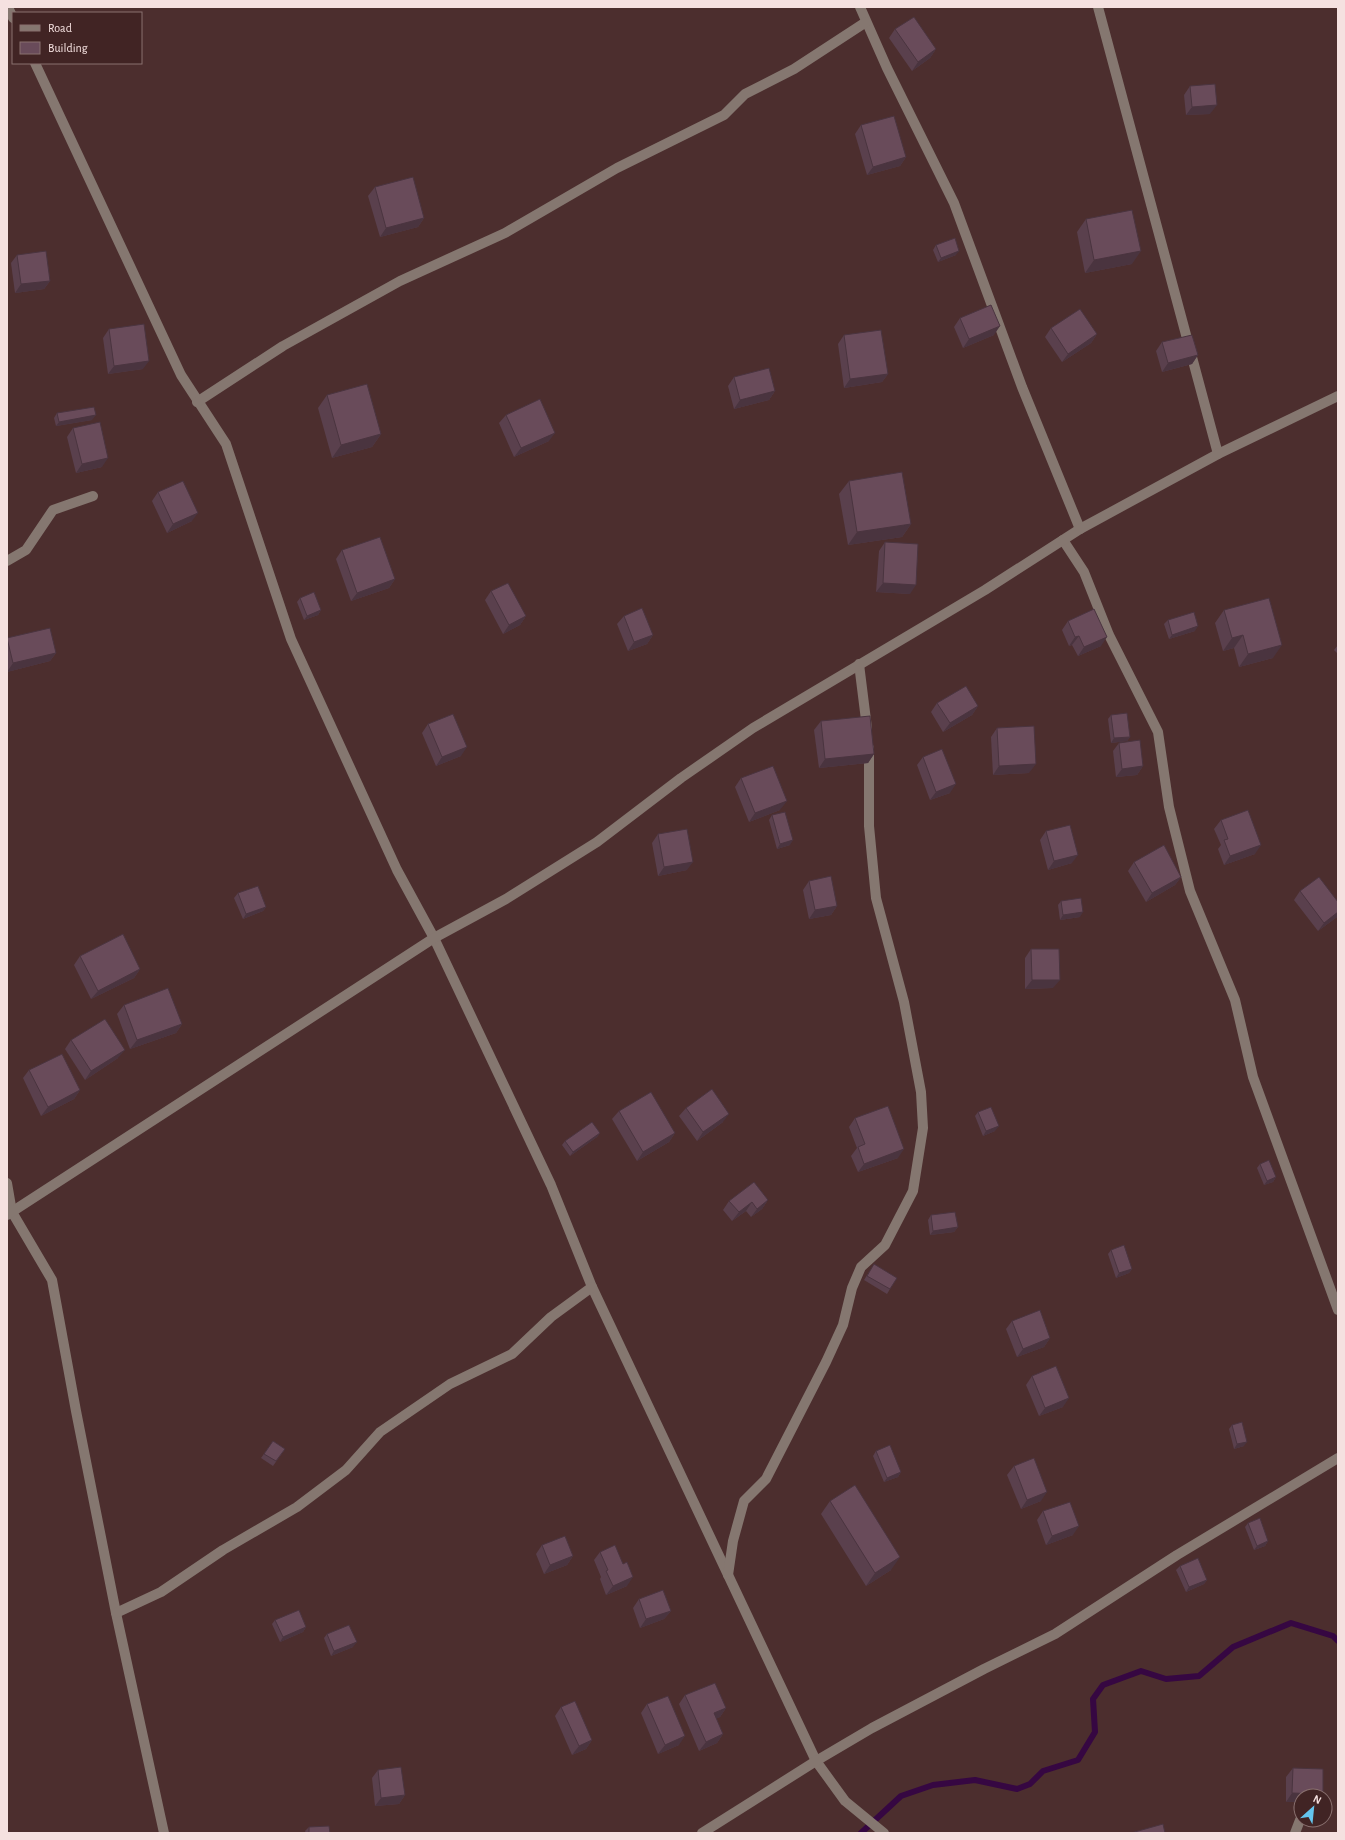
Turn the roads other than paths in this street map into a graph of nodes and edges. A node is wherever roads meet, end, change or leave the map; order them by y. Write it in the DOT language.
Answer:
graph roads {
  1 [pos="860,7"];
  2 [pos="1098,7"];
  3 [pos="866,22"];
  4 [pos="35,64"];
  5 [pos="1338,396"];
  6 [pos="197,402"];
  7 [pos="1218,454"];
  8 [pos="93,496"];
  9 [pos="1080,529"];
  10 [pos="1063,540"];
  11 [pos="7,561"];
  12 [pos="859,664"];
  13 [pos="434,938"];
  14 [pos="7,1183"];
  15 [pos="9,1214"];
  16 [pos="592,1287"];
  17 [pos="1338,1310"];
  18 [pos="1338,1458"];
  19 [pos="728,1575"];
  20 [pos="116,1613"];
  21 [pos="816,1761"];
  22 [pos="164,1833"];
  23 [pos="702,1833"];
  24 [pos="884,1833"];
  1 -- 3 [label="street"];
  2 -- 7 [label="street"];
  3 -- 6 [label="street"];
  3 -- 9 [label="street"];
  4 -- 6 [label="street"];
  5 -- 7 [label="street"];
  6 -- 13 [label="street"];
  7 -- 9 [label="street"];
  8 -- 11 [label="street"];
  9 -- 10 [label="street"];
  10 -- 12 [label="street"];
  10 -- 17 [label="street"];
  12 -- 13 [label="street"];
  12 -- 19 [label="street"];
  13 -- 15 [label="street"];
  13 -- 16 [label="street"];
  14 -- 15 [label="street"];
  15 -- 20 [label="street"];
  16 -- 19 [label="street"];
  16 -- 20 [label="street"];
  18 -- 21 [label="street"];
  19 -- 21 [label="street"];
  20 -- 22 [label="street"];
  21 -- 23 [label="street"];
  21 -- 24 [label="street"];
}
